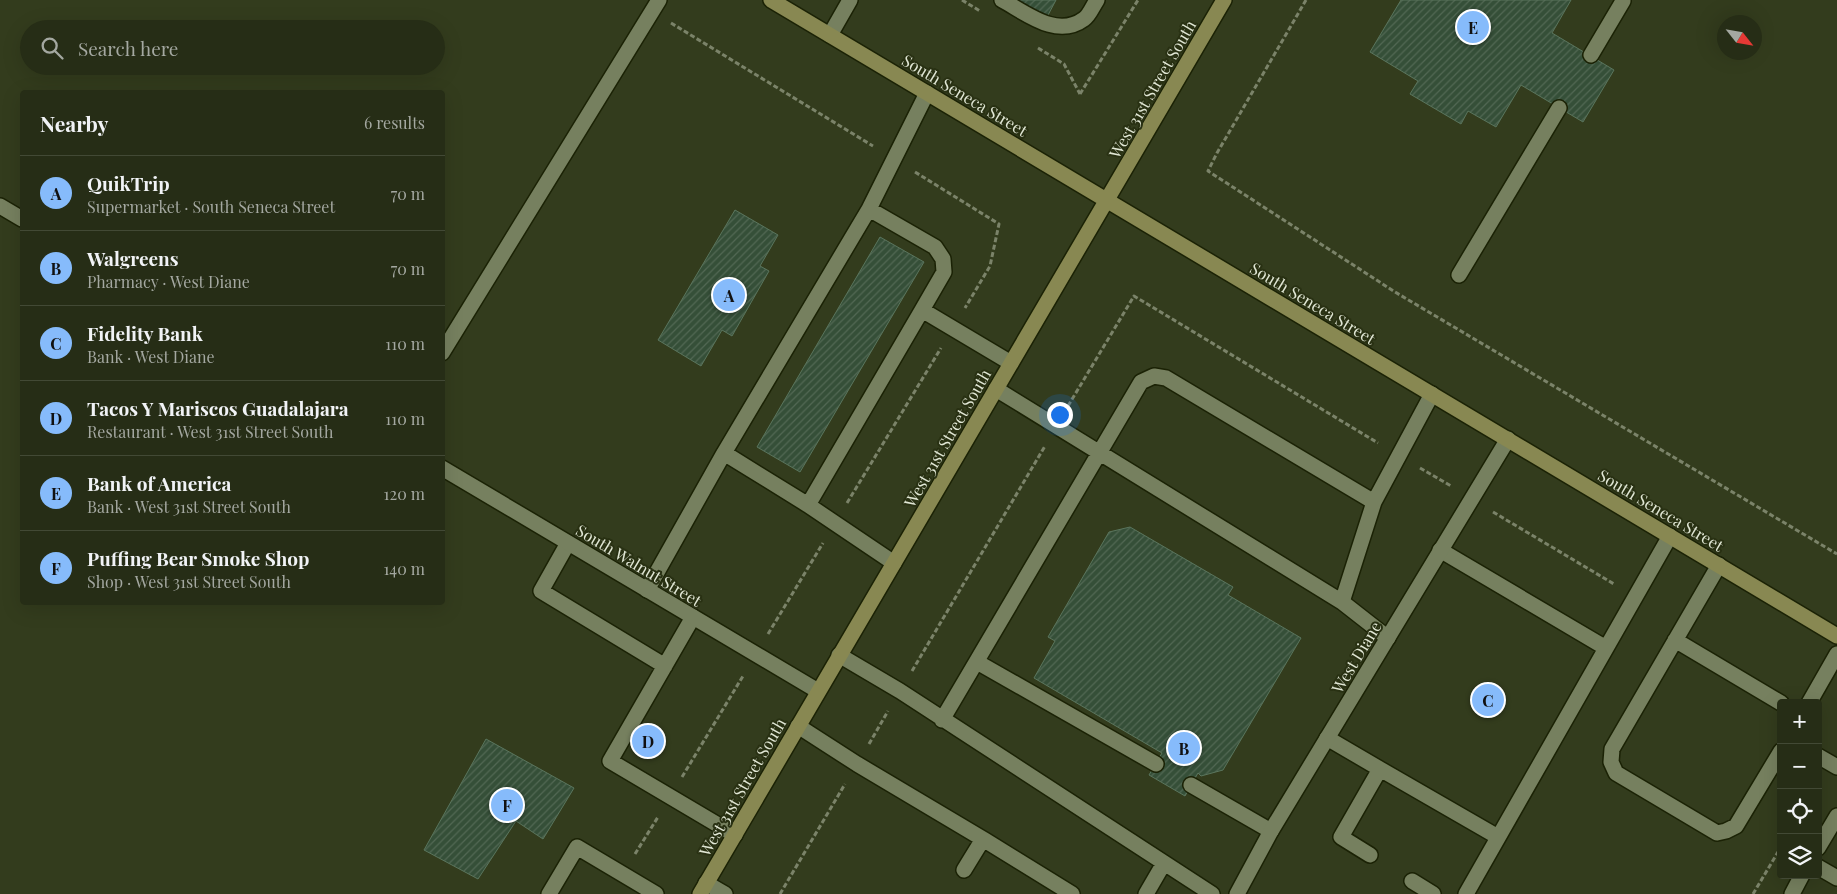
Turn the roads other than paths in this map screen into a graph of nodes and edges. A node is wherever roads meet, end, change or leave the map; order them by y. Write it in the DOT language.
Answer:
graph roads {
  1 [pos="770,0"];
  2 [pos="850,0"];
  3 [pos="1002,0"];
  4 [pos="1097,0"];
  5 [pos="1224,0"];
  6 [pos="1623,1"];
  7 [pos="655,6"];
  8 [pos="830,35"];
  9 [pos="1590,55"];
  10 [pos="927,94"];
  11 [pos="1559,108"];
  12 [pos="1107,200"];
  13 [pos="0,206"];
  14 [pos="869,209"];
  15 [pos="20,219"];
  16 [pos="1459,275"];
  17 [pos="922,310"];
  18 [pos="445,348"];
  19 [pos="1012,363"];
  20 [pos="996,389"];
  21 [pos="1432,394"];
  22 [pos="1508,439"];
  23 [pos="724,453"];
  24 [pos="1098,453"];
  25 [pos="445,470"];
  26 [pos="1374,502"];
  27 [pos="808,505"];
  28 [pos="1670,536"];
  29 [pos="568,543"];
  30 [pos="1440,550"];
  31 [pos="894,563"];
  32 [pos="1719,565"];
  33 [pos="647,590"];
  34 [pos="1342,602"];
  35 [pos="693,617"];
  36 [pos="1837,636"];
  37 [pos="1388,638"];
  38 [pos="1675,640"];
  39 [pos="1606,648"];
  40 [pos="1837,654"];
  41 [pos="840,655"];
  42 [pos="977,662"];
  43 [pos="665,666"];
  44 [pos="818,692"];
  45 [pos="1811,699"];
  46 [pos="1777,701"];
  47 [pos="942,720"];
  48 [pos="798,726"];
  49 [pos="1327,738"];
  50 [pos="1777,757"];
  51 [pos="1822,758"];
  52 [pos="1156,764"];
  53 [pos="1837,767"];
  54 [pos="1380,769"];
  55 [pos="1191,785"];
  56 [pos="1837,816"];
  57 [pos="1271,831"];
  58 [pos="734,835"];
  59 [pos="1498,837"];
  60 [pos="983,838"];
  61 [pos="1822,841"];
  62 [pos="1370,855"];
  63 [pos="1164,863"];
  64 [pos="1822,869"];
  65 [pos="964,870"];
  66 [pos="1837,878"];
  67 [pos="1800,879"];
  68 [pos="1412,881"];
  69 [pos="703,889"];
  70 [pos="549,894"];
  71 [pos="656,894"];
  72 [pos="725,894"];
  73 [pos="1072,894"];
  74 [pos="1146,894"];
  75 [pos="1212,894"];
  76 [pos="1237,894"];
  77 [pos="1433,894"];
  78 [pos="1466,894"];
  79 [pos="1792,894"];
  1 -- 8 [label="street, South Seneca Street"];
  2 -- 8 [label="street"];
  3 -- 4 [label="street"];
  5 -- 12 [label="street, West 31st Street South"];
  6 -- 9 [label="street"];
  7 -- 18 [label="street"];
  8 -- 10 [label="street, South Seneca Street"];
  10 -- 12 [label="street, South Seneca Street"];
  10 -- 14 [label="street"];
  11 -- 16 [label="street"];
  12 -- 19 [label="street, West 31st Street South"];
  12 -- 21 [label="street, South Seneca Street"];
  13 -- 15 [label="street"];
  14 -- 17 [label="street"];
  14 -- 23 [label="street"];
  17 -- 19 [label="street"];
  17 -- 27 [label="street"];
  19 -- 20 [label="street, West 31st Street South"];
  20 -- 24 [label="street"];
  20 -- 31 [label="street, West 31st Street South"];
  21 -- 22 [label="street, South Seneca Street"];
  21 -- 26 [label="street"];
  22 -- 28 [label="street, South Seneca Street"];
  22 -- 30 [label="street, West Diane"];
  23 -- 27 [label="street"];
  23 -- 33 [label="street"];
  24 -- 26 [label="street"];
  24 -- 34 [label="street"];
  24 -- 42 [label="street"];
  25 -- 29 [label="street, South Walnut Street"];
  26 -- 34 [label="street"];
  27 -- 31 [label="street"];
  28 -- 32 [label="street, South Seneca Street"];
  28 -- 39 [label="street"];
  29 -- 33 [label="street, South Walnut Street"];
  29 -- 43 [label="street"];
  30 -- 37 [label="street, West Diane"];
  30 -- 39 [label="street"];
  31 -- 41 [label="street, West 31st Street South"];
  32 -- 36 [label="street, South Seneca Street"];
  32 -- 38 [label="street"];
  33 -- 35 [label="street, South Walnut Street"];
  34 -- 37 [label="street"];
  35 -- 43 [label="street"];
  35 -- 44 [label="street, South Walnut Street"];
  37 -- 49 [label="street, West Diane"];
  38 -- 46 [label="street"];
  38 -- 50 [label="street"];
  39 -- 59 [label="street"];
  40 -- 45 [label="street"];
  41 -- 44 [label="street, West 31st Street South"];
  41 -- 47 [label="street"];
  42 -- 47 [label="street"];
  42 -- 52 [label="street"];
  43 -- 58 [label="street"];
  44 -- 48 [label="street, West 31st Street South"];
  47 -- 63 [label="street"];
  48 -- 58 [label="street, West 31st Street South"];
  48 -- 60 [label="street"];
  49 -- 54 [label="street"];
  49 -- 57 [label="street, West Diane"];
  51 -- 53 [label="street"];
  54 -- 59 [label="street"];
  54 -- 62 [label="street"];
  55 -- 57 [label="street"];
  56 -- 61 [label="street"];
  57 -- 76 [label="street, West Diane"];
  58 -- 69 [label="street, West 31st Street South"];
  59 -- 78 [label="street"];
  60 -- 65 [label="street"];
  60 -- 73 [label="street"];
  63 -- 74 [label="street"];
  63 -- 75 [label="street"];
  64 -- 66 [label="street"];
  67 -- 79 [label="street"];
  68 -- 77 [label="street"];
  69 -- 72 [label="street"];
  70 -- 71 [label="street"];
}
